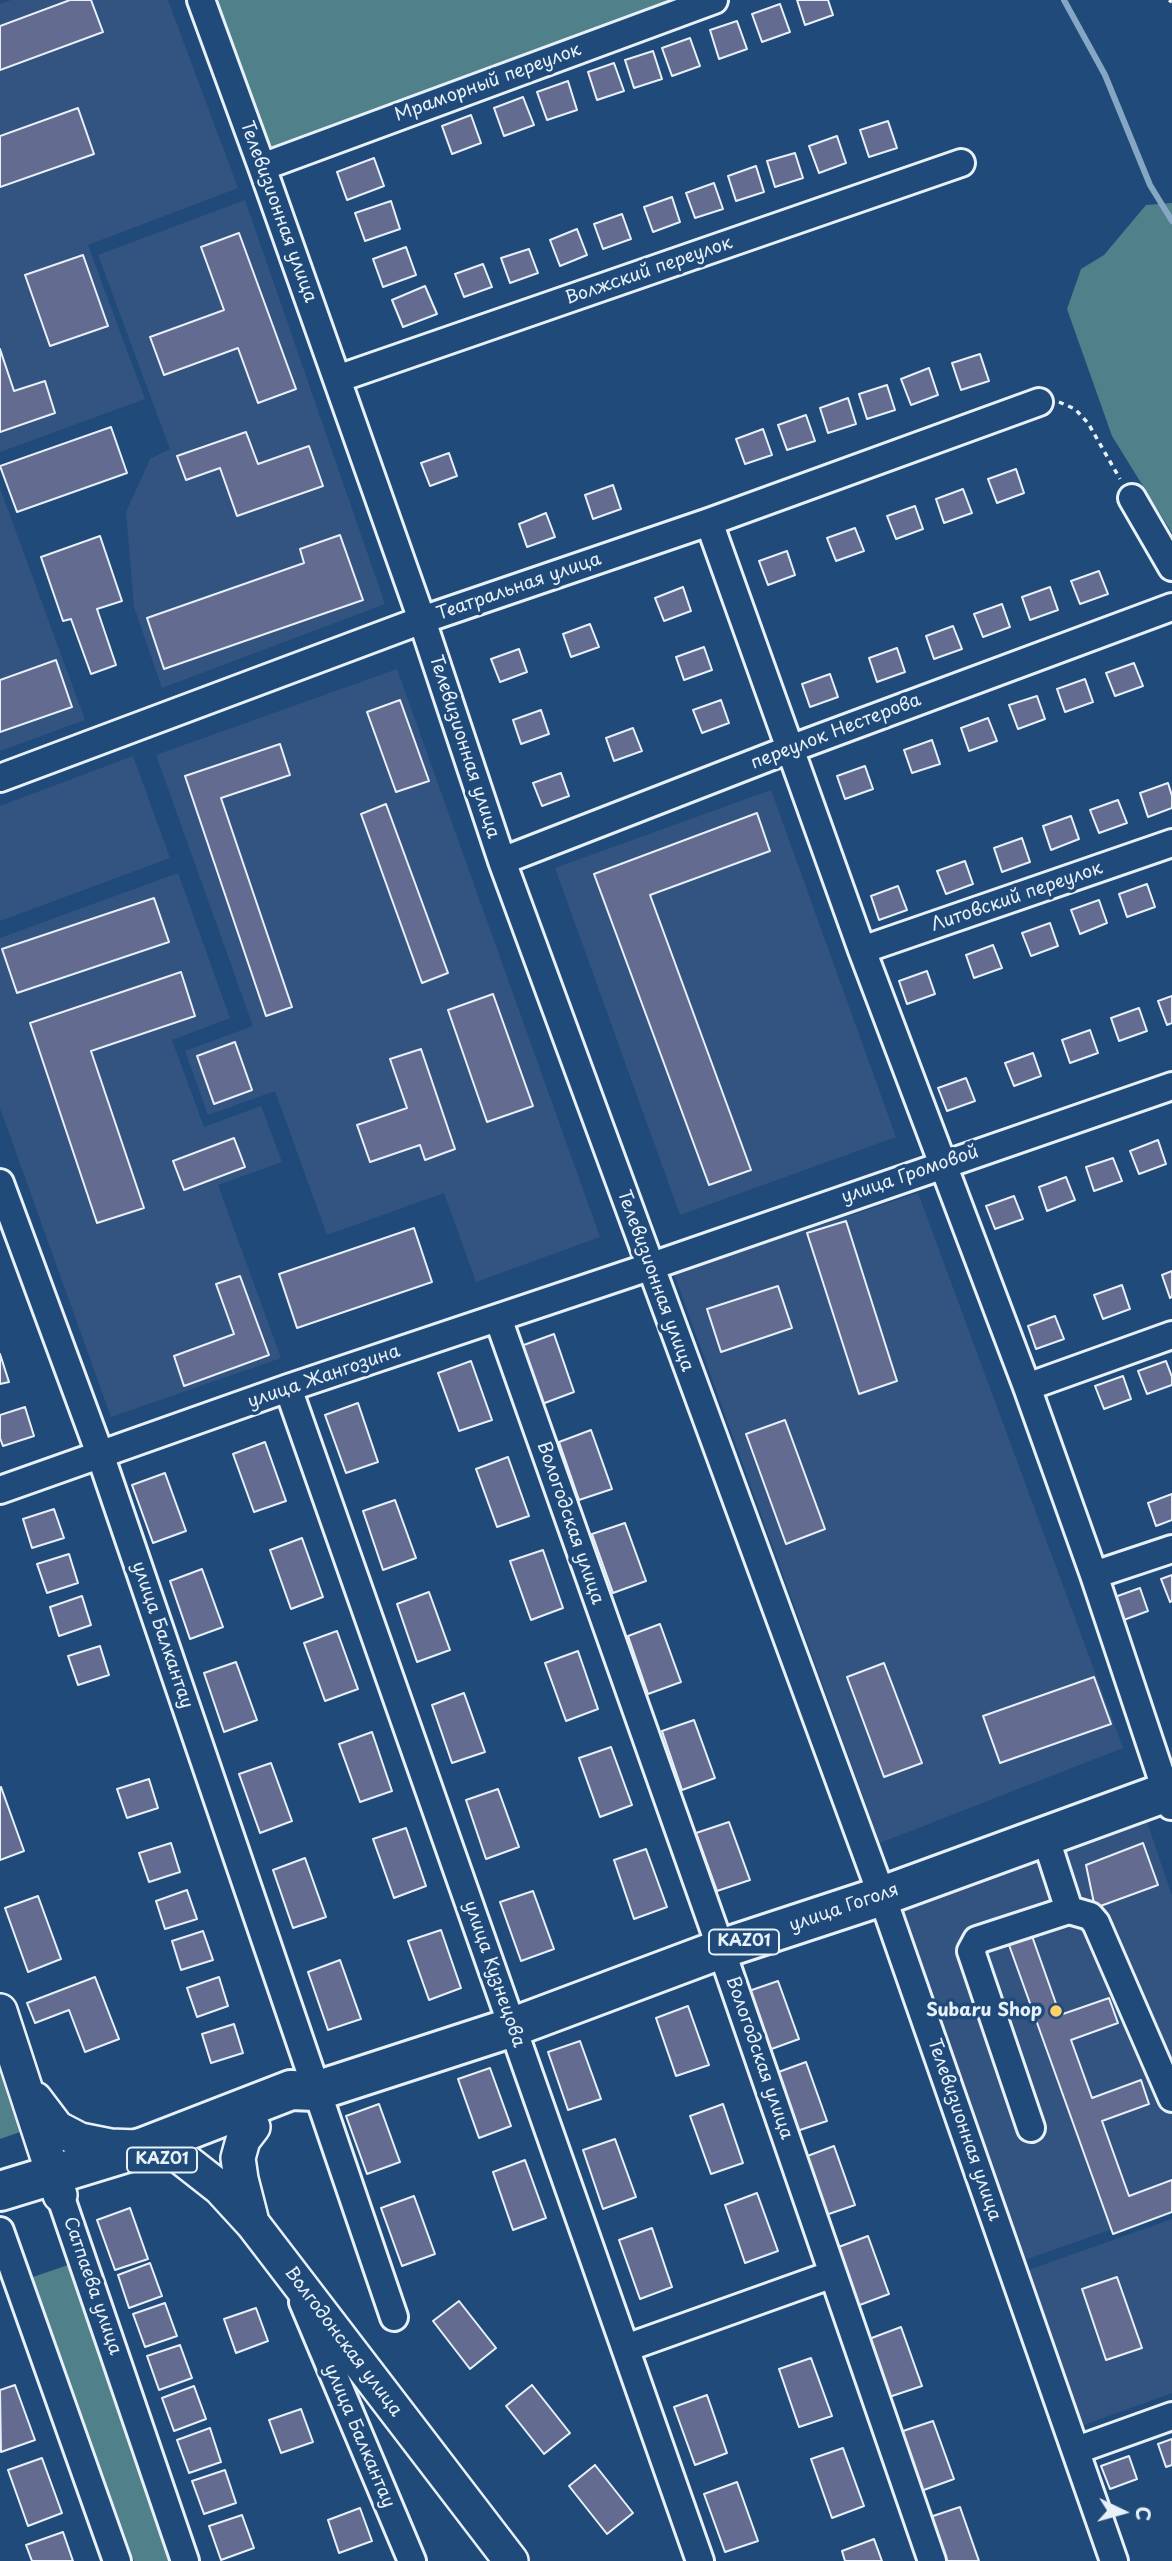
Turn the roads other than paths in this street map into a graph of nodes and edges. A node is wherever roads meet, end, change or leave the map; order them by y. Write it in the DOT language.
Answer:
graph roads {
  1 [pos="201,0"];
  2 [pos="714,0"];
  3 [pos="961,163"];
  4 [pos="262,167"];
  5 [pos="337,379"];
  6 [pos="1039,402"];
  7 [pos="1132,498"];
  8 [pos="709,522"];
  9 [pos="1172,567"];
  10 [pos="1172,607"];
  11 [pos="422,620"];
  12 [pos="790,749"];
  13 [pos="0,778"];
  14 [pos="1172,843"];
  15 [pos="502,861"];
  16 [pos="862,950"];
  17 [pos="1172,1086"];
  18 [pos="943,1163"];
  19 [pos="0,1183"];
  20 [pos="649,1267"];
  21 [pos="498,1318"];
  22 [pos="1172,1335"];
  23 [pos="1027,1387"];
  24 [pos="288,1388"];
  25 [pos="100,1454"];
  26 [pos="0,1490"];
  27 [pos="1172,1549"];
  28 [pos="1094,1575"];
  29 [pos="1170,1796"];
  30 [pos="1045,1836"];
  31 [pos="882,1896"];
  32 [pos="1069,1910"];
  33 [pos="721,1949"];
  34 [pos="0,2011"];
  35 [pos="513,2027"];
  36 [pos="18,2063"];
  37 [pos="316,2091"];
  38 [pos="1172,2098"];
  39 [pos="253,2127"];
  40 [pos="1031,2128"];
  41 [pos="159,2149"];
  42 [pos="57,2185"];
  43 [pos="0,2191"];
  44 [pos="0,2216"];
  45 [pos="253,2224"];
  46 [pos="0,2231"];
  47 [pos="290,2272"];
  48 [pos="834,2274"];
  49 [pos="394,2317"];
  50 [pos="626,2348"];
  51 [pos="1172,2416"];
  52 [pos="1077,2450"];
  53 [pos="117,2561"];
  54 [pos="185,2561"];
  55 [pos="412,2561"];
  56 [pos="511,2561"];
  57 [pos="699,2561"];
  58 [pos="932,2561"];
  59 [pos="1114,2561"];
  1 -- 4 [label="street, Телевизионная улица"];
  2 -- 4 [label="street, Мраморный переулок"];
  3 -- 5 [label="street, Волжский переулок"];
  4 -- 5 [label="street, Телевизионная улица"];
  5 -- 11 [label="street, Телевизионная улица"];
  6 -- 8 [label="street, Театральная улица"];
  7 -- 9 [label="street"];
  8 -- 11 [label="street, Театральная улица"];
  8 -- 12 [label="street"];
  10 -- 12 [label="street, переулок Нестерова"];
  11 -- 13 [label="street, Театральная улица"];
  11 -- 15 [label="street, Телевизионная улица"];
  12 -- 15 [label="street, переулок Нестерова"];
  12 -- 16 [label="street"];
  14 -- 16 [label="street, Литовский переулок"];
  15 -- 20 [label="street, Телевизионная улица"];
  16 -- 18 [label="street"];
  17 -- 18 [label="street, улица Громовой"];
  18 -- 20 [label="street, улица Громовой"];
  18 -- 23 [label="street"];
  19 -- 25 [label="street, улица Балкантау"];
  20 -- 21 [label="street, улица Жангозина"];
  20 -- 31 [label="street, Телевизионная улица"];
  21 -- 24 [label="street, улица Жангозина"];
  21 -- 33 [label="street, Вологодская улица"];
  22 -- 23 [label="street"];
  23 -- 28 [label="street"];
  24 -- 25 [label="street, улица Жангозина"];
  24 -- 35 [label="street, улица Кузнецова"];
  25 -- 26 [label="street, улица Жангозина"];
  25 -- 37 [label="street, улица Балкантау"];
  27 -- 28 [label="street"];
  28 -- 29 [label="street"];
  29 -- 30 [label="highway, улица Гоголя / KАZ01"];
  30 -- 31 [label="highway, улица Гоголя / KАZ01"];
  30 -- 32 [label="street"];
  31 -- 33 [label="highway, улица Гоголя / KАZ01"];
  31 -- 52 [label="street, Телевизионная улица"];
  32 -- 38 [label="street"];
  32 -- 40 [label="street"];
  33 -- 35 [label="highway, улица Гоголя / KАZ01"];
  33 -- 48 [label="street, Вологодская улица"];
  34 -- 36 [label="main road, Сатпаева улица"];
  35 -- 37 [label="highway, улица Гоголя / KАZ01"];
  35 -- 50 [label="street, улица Кузнецова"];
  36 -- 41 [label="main road"];
  36 -- 42 [label="main road, Сатпаева улица"];
  37 -- 39 [label="highway, улица Гоголя / KАZ01"];
  37 -- 41 [label="highway, улица Гоголя / KАZ01"];
  37 -- 49 [label="street, улица Балкантау"];
  39 -- 41 [label="highway, улица Гоголя / KАZ01"];
  39 -- 45 [label="main road"];
  41 -- 42 [label="highway, улица Гоголя / KАZ01"];
  41 -- 45 [label="main road, Волгодонская улица"];
  42 -- 43 [label="highway, улица Гоголя / KАZ01"];
  42 -- 44 [label="highway, улица Гоголя / KАZ01"];
  42 -- 54 [label="street, Сатпаева улица"];
  45 -- 47 [label="main road, Волгодонская улица"];
  46 -- 53 [label="street"];
  47 -- 55 [label="street, улица Балкантау"];
  47 -- 56 [label="main road, Волгодонская улица"];
  48 -- 50 [label="street"];
  48 -- 58 [label="street, Вологодская улица"];
  50 -- 57 [label="street, улица Кузнецова"];
  51 -- 52 [label="street"];
  52 -- 59 [label="street, Телевизионная улица"];
}
